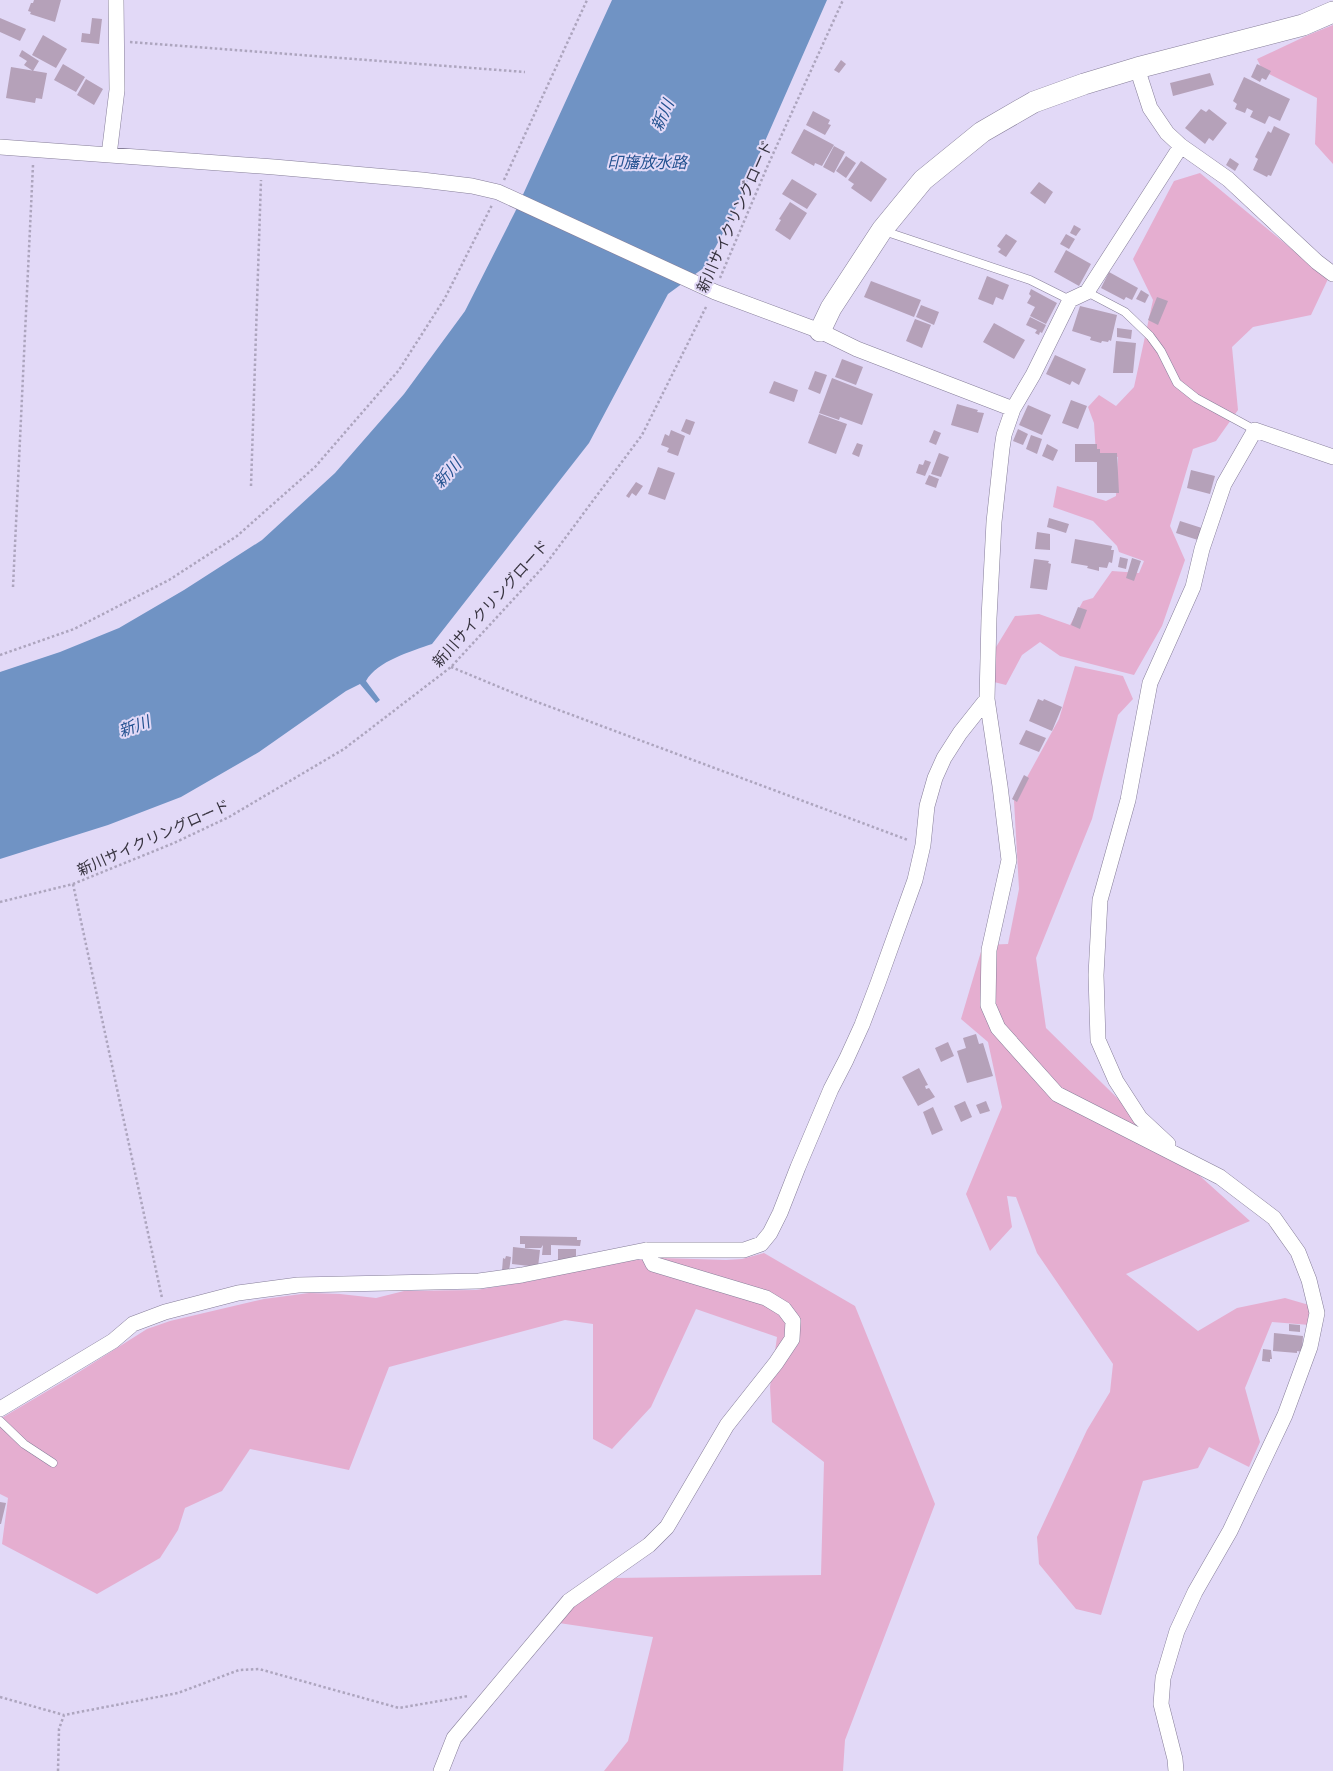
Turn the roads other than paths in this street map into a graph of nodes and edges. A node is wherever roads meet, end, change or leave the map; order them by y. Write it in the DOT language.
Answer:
graph roads {
  1 [pos="116,0"];
  2 [pos="1333,12"];
  3 [pos="1137,68"];
  4 [pos="1181,146"];
  5 [pos="0,147"];
  6 [pos="109,155"];
  7 [pos="882,230"];
  8 [pos="1333,274"];
  9 [pos="1087,292"];
  10 [pos="1070,300"];
  11 [pos="820,331"];
  12 [pos="1013,409"];
  13 [pos="1255,430"];
  14 [pos="1333,457"];
  15 [pos="987,699"];
  16 [pos="1180,1156"];
  17 [pos="646,1250"];
  18 [pos="0,1409"];
  19 [pos="0,1421"];
  20 [pos="53,1464"];
  21 [pos="441,1771"];
  22 [pos="1176,1771"];
  1 -- 6 [label="street"];
  2 -- 3 [label="street"];
  3 -- 4 [label="street"];
  3 -- 7 [label="street"];
  4 -- 8 [label="street"];
  4 -- 9 [label="street"];
  5 -- 6 [label="street"];
  6 -- 11 [label="street"];
  7 -- 10 [label="lane"];
  7 -- 11 [label="street"];
  9 -- 10 [label="street"];
  9 -- 13 [label="lane"];
  10 -- 12 [label="street"];
  11 -- 12 [label="street"];
  12 -- 15 [label="street"];
  13 -- 14 [label="street"];
  13 -- 16 [label="street"];
  15 -- 16 [label="street"];
  15 -- 17 [label="street"];
  16 -- 22 [label="street"];
  17 -- 18 [label="street"];
  17 -- 21 [label="street"];
  19 -- 20 [label="lane"];
}
